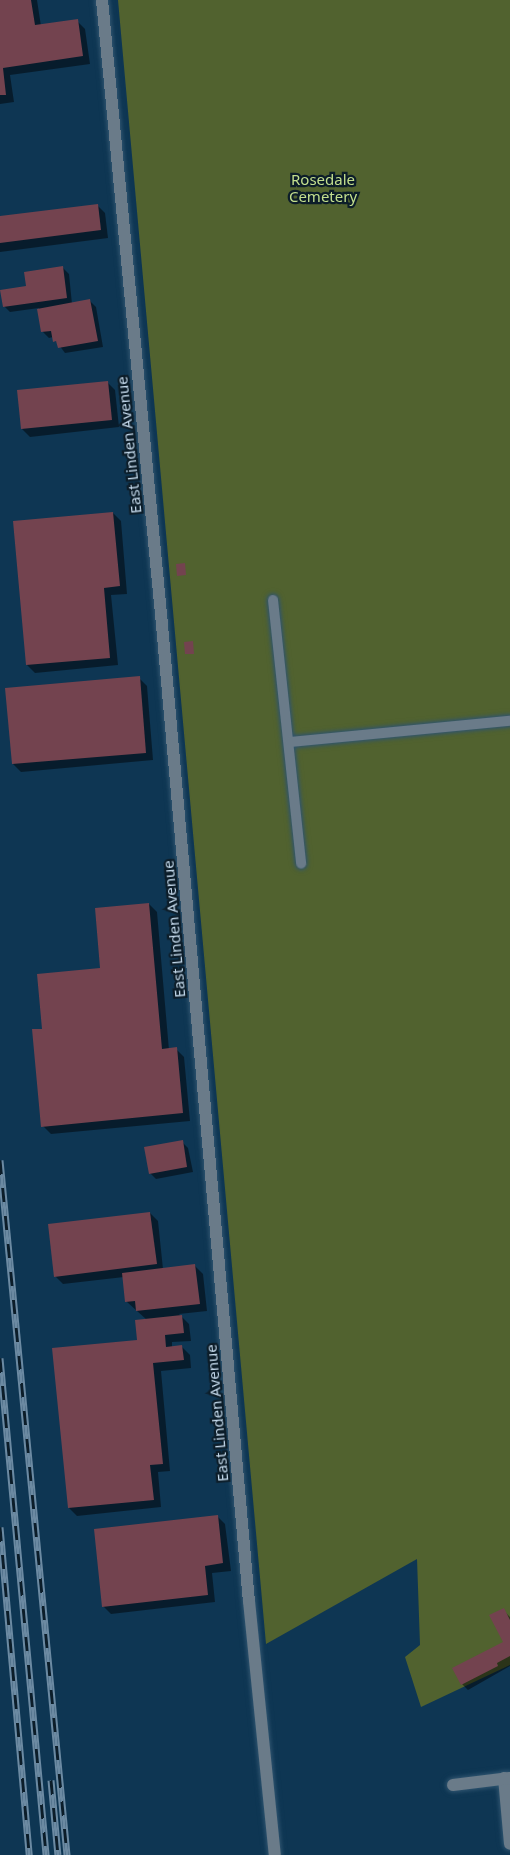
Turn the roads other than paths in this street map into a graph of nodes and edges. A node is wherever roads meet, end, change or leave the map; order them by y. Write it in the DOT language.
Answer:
graph roads {
  1 [pos="102,0"];
  2 [pos="273,600"];
  3 [pos="510,721"];
  4 [pos="290,742"];
  5 [pos="301,864"];
  6 [pos="507,1778"];
  7 [pos="453,1785"];
  8 [pos="510,1844"];
  9 [pos="275,1855"];
  1 -- 9 [label="street, East Linden Avenue"];
  2 -- 4 [label="street"];
  3 -- 4 [label="street"];
  4 -- 5 [label="street"];
  6 -- 7 [label="street"];
  6 -- 8 [label="street"];
}
